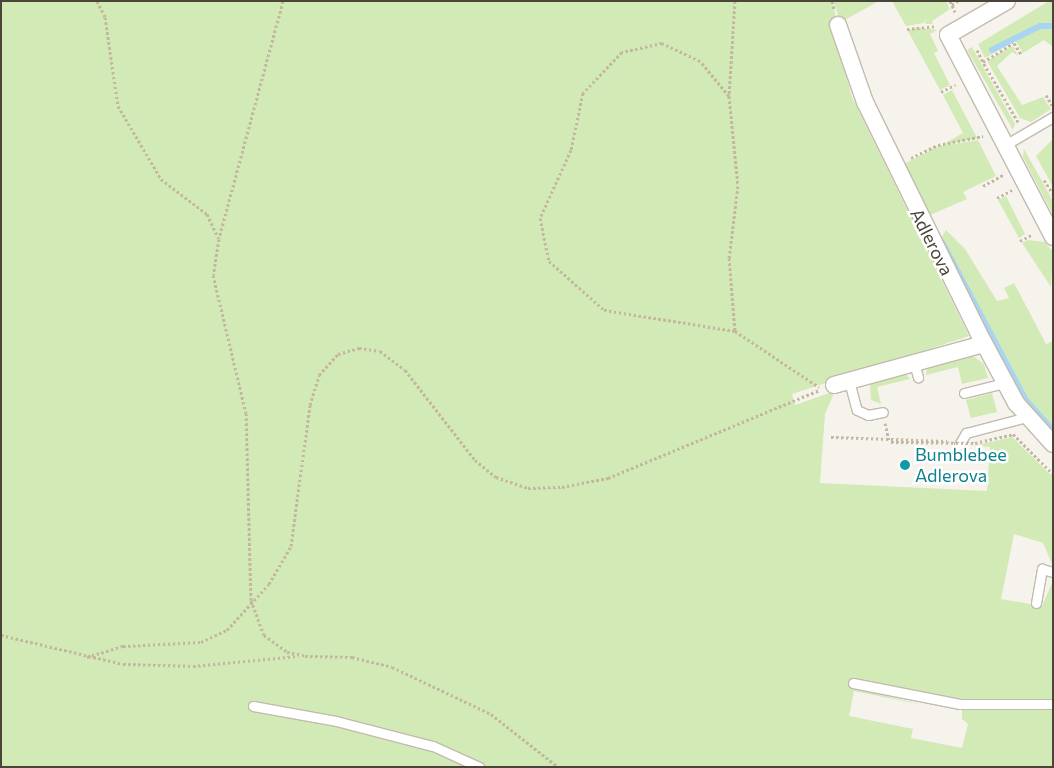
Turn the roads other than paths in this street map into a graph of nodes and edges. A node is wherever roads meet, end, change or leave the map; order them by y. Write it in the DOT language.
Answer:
graph roads {
  1 [pos="1007,1"];
  2 [pos="838,25"];
  3 [pos="1053,117"];
  4 [pos="1005,145"];
  5 [pos="1053,237"];
  6 [pos="984,344"];
  7 [pos="835,385"];
  8 [pos="997,385"];
  9 [pos="964,393"];
  10 [pos="884,415"];
  11 [pos="1027,417"];
  12 [pos="1053,444"];
  13 [pos="959,445"];
  14 [pos="1053,572"];
  15 [pos="1036,602"];
  16 [pos="853,683"];
  17 [pos="1053,704"];
  18 [pos="253,706"];
  19 [pos="479,767"];
  1 -- 4 [label="street"];
  2 -- 6 [label="street, Adlerova"];
  3 -- 4 [label="lane"];
  4 -- 5 [label="street"];
  6 -- 7 [label="street"];
  6 -- 8 [label="street, Adlerova"];
  7 -- 10 [label="lane"];
  8 -- 9 [label="lane"];
  8 -- 11 [label="street, Adlerova"];
  11 -- 12 [label="street, Adlerova"];
  11 -- 13 [label="lane"];
  14 -- 15 [label="lane"];
  16 -- 17 [label="lane"];
  18 -- 19 [label="lane"];
}
